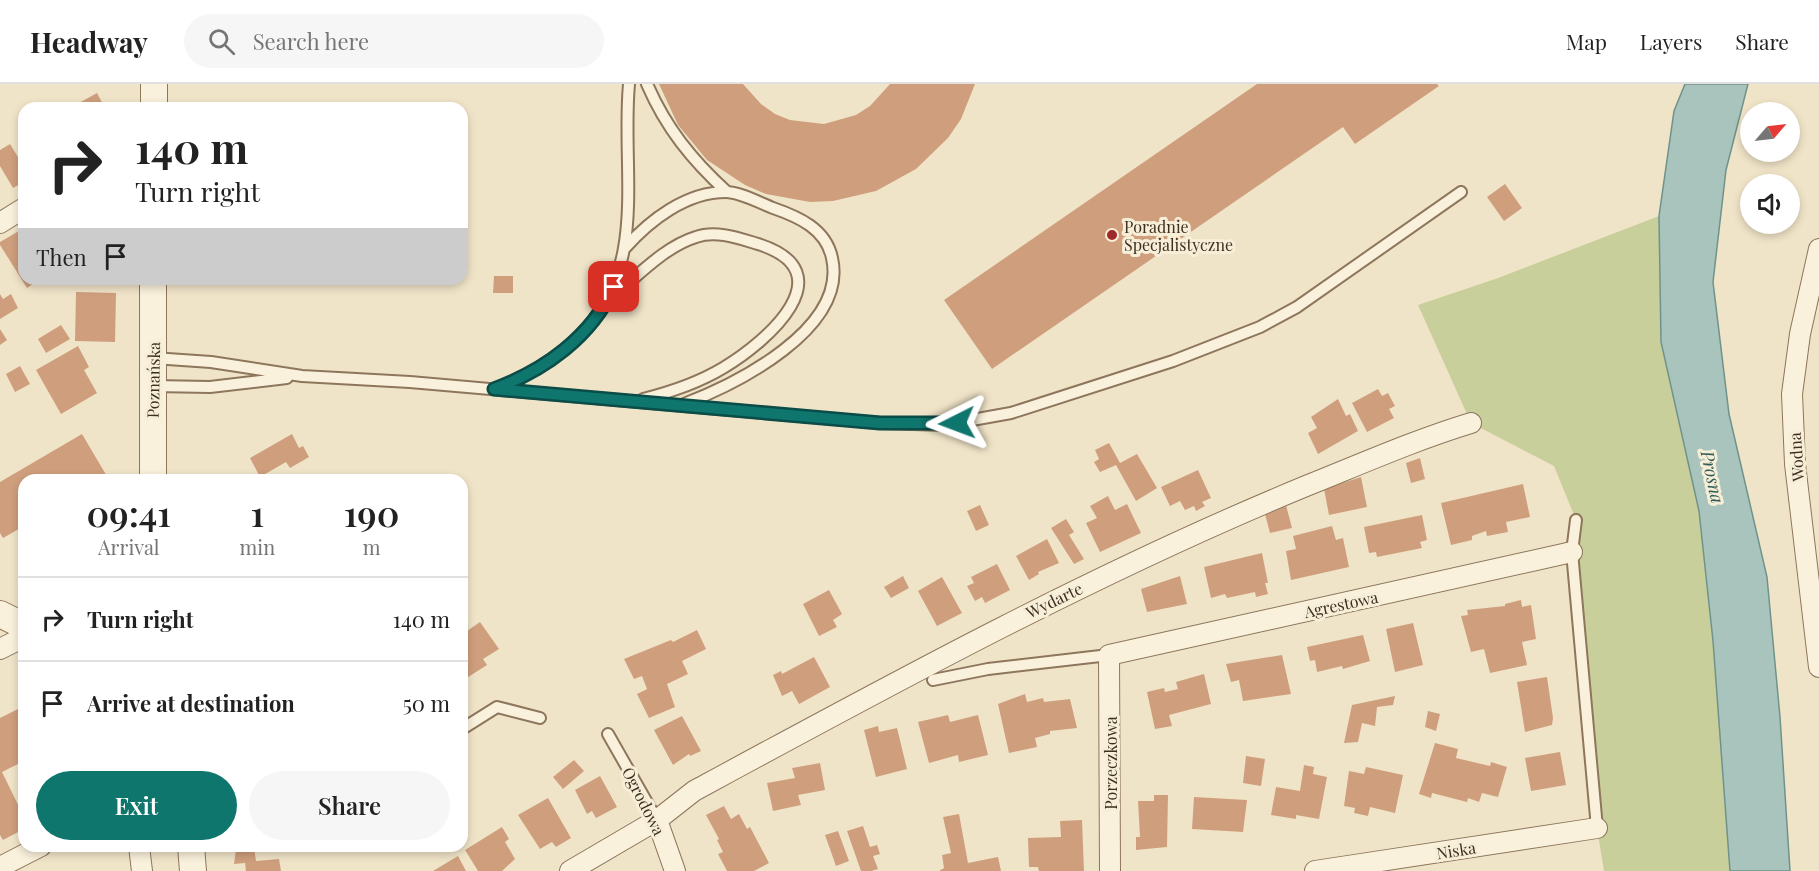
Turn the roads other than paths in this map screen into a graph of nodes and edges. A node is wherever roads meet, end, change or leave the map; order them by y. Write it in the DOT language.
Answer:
graph roads {
  1 [pos="154,84"];
  2 [pos="629,84"];
  3 [pos="647,84"];
  4 [pos="154,102"];
  5 [pos="727,192"];
  6 [pos="1461,192"];
  7 [pos="18,212"];
  8 [pos="0,223"];
  9 [pos="625,248"];
  10 [pos="1819,249"];
  11 [pos="153,285"];
  12 [pos="608,301"];
  13 [pos="153,358"];
  14 [pos="302,376"];
  15 [pos="153,386"];
  16 [pos="494,389"];
  17 [pos="634,402"];
  18 [pos="680,406"];
  19 [pos="1472,423"];
  20 [pos="153,474"];
  21 [pos="1576,520"];
  22 [pos="1572,552"];
  23 [pos="0,614"];
  24 [pos="18,623"];
  25 [pos="18,640"];
  26 [pos="0,649"];
  27 [pos="1109,654"];
  28 [pos="1819,667"];
  29 [pos="933,680"];
  30 [pos="540,718"];
  31 [pos="468,725"];
  32 [pos="608,734"];
  33 [pos="657,820"];
  34 [pos="1597,828"];
  35 [pos="29,852"];
  36 [pos="140,852"];
  37 [pos="191,852"];
  38 [pos="0,867"];
  39 [pos="142,871"];
  40 [pos="193,871"];
  41 [pos="570,871"];
  42 [pos="675,871"];
  43 [pos="1110,871"];
  44 [pos="1315,871"];
  1 -- 4 [label="street"];
  2 -- 9 [label="lane"];
  3 -- 5 [label="lane"];
  5 -- 9 [label="lane"];
  5 -- 18 [label="lane"];
  6 -- 18 [label="lane"];
  7 -- 8 [label="street"];
  9 -- 12 [label="lane"];
  10 -- 28 [label="street, Wodna"];
  11 -- 13 [label="street, Poznańska"];
  12 -- 16 [label="lane"];
  12 -- 17 [label="lane"];
  13 -- 14 [label="lane"];
  13 -- 15 [label="street, Poznańska"];
  14 -- 15 [label="lane"];
  14 -- 16 [label="lane"];
  15 -- 20 [label="street, Poznańska"];
  16 -- 17 [label="lane"];
  17 -- 18 [label="lane"];
  19 -- 33 [label="street, Wydarte"];
  21 -- 22 [label="lane"];
  22 -- 27 [label="street, Agrestowa"];
  22 -- 34 [label="lane"];
  23 -- 24 [label="street"];
  25 -- 26 [label="street"];
  27 -- 29 [label="lane"];
  27 -- 43 [label="street, Porzeczkowa"];
  30 -- 31 [label="lane"];
  32 -- 33 [label="lane, Ogrodowa"];
  33 -- 41 [label="street, Wydarte"];
  33 -- 42 [label="street, Ogrodowa"];
  34 -- 44 [label="street, Niska"];
  35 -- 38 [label="street"];
  36 -- 39 [label="street"];
  37 -- 40 [label="street"];
}
